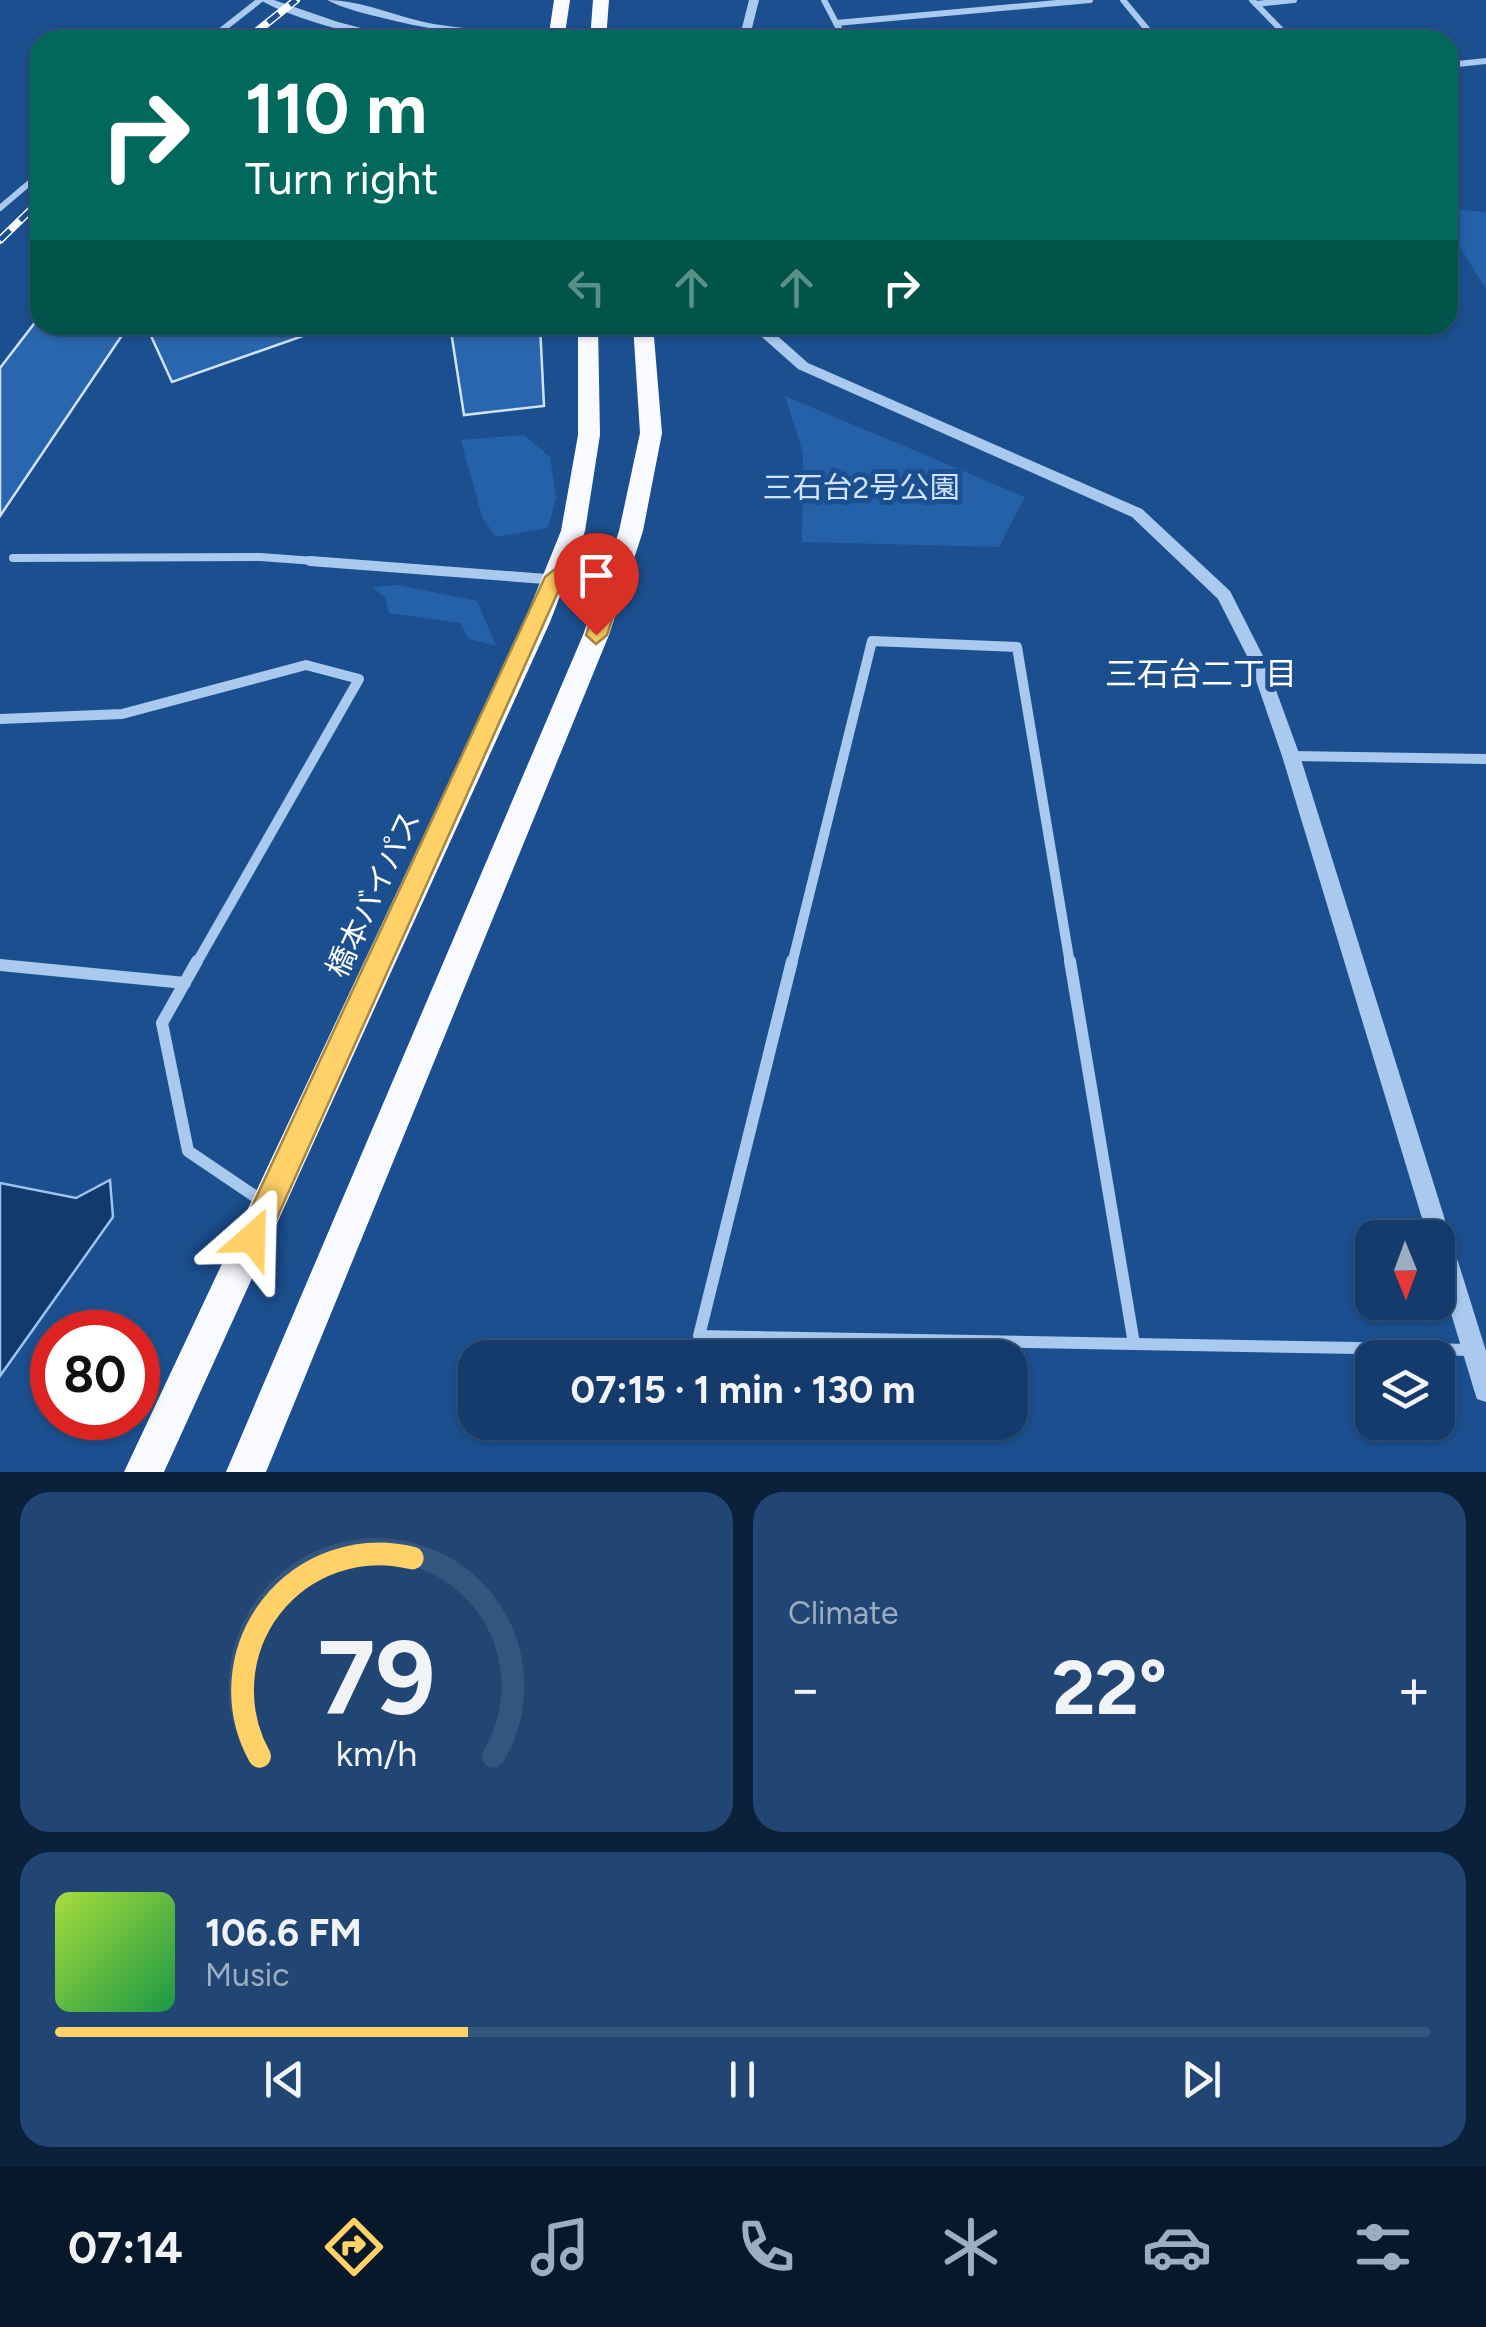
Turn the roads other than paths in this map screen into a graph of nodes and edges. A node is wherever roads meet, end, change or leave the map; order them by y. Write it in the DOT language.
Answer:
graph roads {
  1 [pos="263,0"];
  2 [pos="332,0"];
  3 [pos="562,0"];
  4 [pos="601,0"];
  5 [pos="754,0"];
  6 [pos="824,0"];
  7 [pos="1090,0"];
  8 [pos="1123,0"];
  9 [pos="1294,0"];
  10 [pos="1254,2"];
  11 [pos="836,23"];
  12 [pos="221,30"];
  13 [pos="360,30"];
  14 [pos="456,30"];
  15 [pos="557,30"];
  16 [pos="599,30"];
  17 [pos="746,30"];
  18 [pos="840,30"];
  19 [pos="1148,30"];
  20 [pos="1281,30"];
  21 [pos="1486,60"];
  22 [pos="1458,63"];
  23 [pos="30,182"];
  24 [pos="0,208"];
  25 [pos="588,335"];
  26 [pos="644,335"];
  27 [pos="769,335"];
  28 [pos="13,558"];
  29 [pos="555,577"];
  30 [pos="614,584"];
  31 [pos="0,719"];
  32 [pos="1292,756"];
  33 [pos="1486,759"];
  34 [pos="0,966"];
  35 [pos="185,983"];
  36 [pos="268,1205"];
  37 [pos="1134,1345"];
  38 [pos="1474,1350"];
  39 [pos="1486,1390"];
  40 [pos="144,1472"];
  41 [pos="246,1472"];
  1 -- 12 [label="street"];
  1 -- 13 [label="street"];
  2 -- 14 [label="street"];
  3 -- 15 [label="highway"];
  4 -- 16 [label="highway"];
  5 -- 17 [label="street"];
  6 -- 11 [label="street"];
  7 -- 11 [label="street"];
  8 -- 19 [label="street"];
  9 -- 10 [label="street"];
  10 -- 20 [label="street"];
  11 -- 18 [label="street"];
  21 -- 22 [label="street"];
  23 -- 24 [label="street"];
  25 -- 29 [label="highway, 橋本バイパス"];
  26 -- 30 [label="highway"];
  27 -- 32 [label="street"];
  28 -- 29 [label="street"];
  29 -- 30 [label="street"];
  29 -- 36 [label="highway, 橋本バイパス"];
  30 -- 41 [label="highway"];
  31 -- 35 [label="street"];
  32 -- 33 [label="street"];
  32 -- 38 [label="street"];
  34 -- 35 [label="street"];
  35 -- 36 [label="street"];
  36 -- 40 [label="highway, 橋本バイパス"];
  37 -- 37 [label="street"];
  37 -- 38 [label="street"];
  38 -- 39 [label="street"];
}
